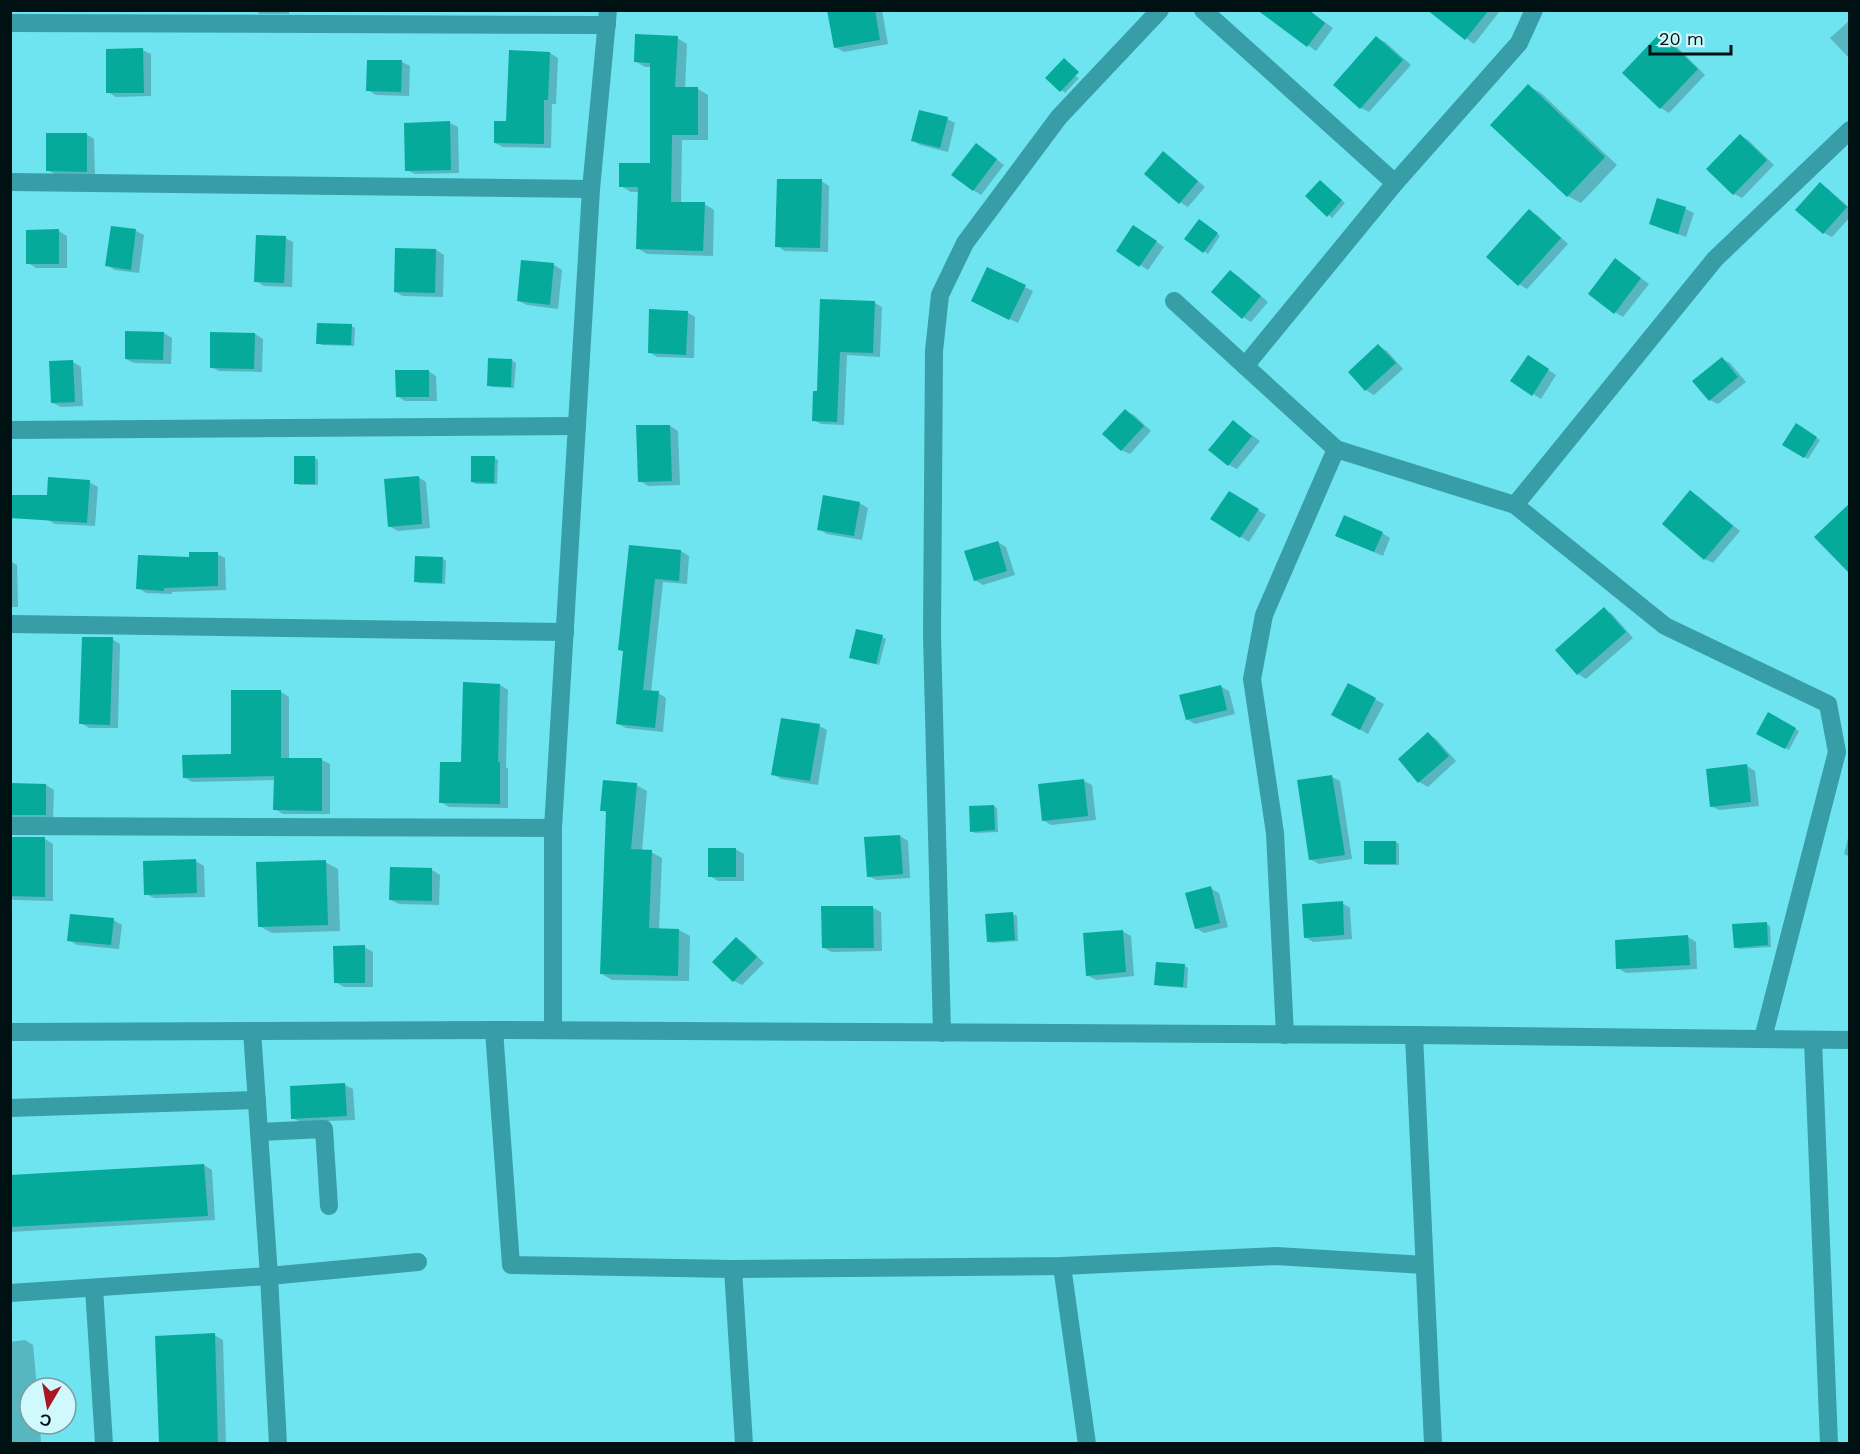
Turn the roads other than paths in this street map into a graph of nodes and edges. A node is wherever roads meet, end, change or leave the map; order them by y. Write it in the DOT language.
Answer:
graph roads {
  1 [pos="1160,10"];
  2 [pos="1203,10"];
  3 [pos="1534,10"];
  4 [pos="608,18"];
  5 [pos="10,23"];
  6 [pos="1850,130"];
  7 [pos="10,182"];
  8 [pos="1395,183"];
  9 [pos="591,189"];
  10 [pos="1174,301"];
  11 [pos="1245,366"];
  12 [pos="577,426"];
  13 [pos="10,430"];
  14 [pos="1336,449"];
  15 [pos="1515,505"];
  16 [pos="10,624"];
  17 [pos="565,632"];
  18 [pos="10,826"];
  19 [pos="554,828"];
  20 [pos="494,1030"];
  21 [pos="553,1030"];
  22 [pos="252,1031"];
  23 [pos="10,1032"];
  24 [pos="942,1033"];
  25 [pos="1285,1035"];
  26 [pos="1414,1035"];
  27 [pos="1763,1038"];
  28 [pos="1813,1040"];
  29 [pos="1850,1040"];
  30 [pos="257,1100"];
  31 [pos="10,1108"];
  32 [pos="260,1132"];
  33 [pos="329,1206"];
  34 [pos="418,1262"];
  35 [pos="1424,1265"];
  36 [pos="1062,1266"];
  37 [pos="733,1269"];
  38 [pos="269,1276"];
  39 [pos="94,1288"];
  40 [pos="10,1293"];
  41 [pos="104,1443"];
  42 [pos="278,1443"];
  43 [pos="744,1443"];
  44 [pos="1087,1443"];
  45 [pos="1433,1443"];
  46 [pos="1830,1443"];
  1 -- 24 [label="street"];
  2 -- 8 [label="street"];
  3 -- 8 [label="street"];
  4 -- 5 [label="street"];
  4 -- 9 [label="street"];
  6 -- 15 [label="street"];
  7 -- 9 [label="street"];
  8 -- 11 [label="street"];
  9 -- 12 [label="street"];
  10 -- 11 [label="street"];
  11 -- 14 [label="street"];
  12 -- 13 [label="street"];
  12 -- 17 [label="street"];
  14 -- 15 [label="street"];
  14 -- 25 [label="street"];
  15 -- 27 [label="street"];
  16 -- 17 [label="street"];
  17 -- 19 [label="street"];
  18 -- 19 [label="street"];
  19 -- 21 [label="street"];
  20 -- 21 [label="street"];
  20 -- 22 [label="street"];
  20 -- 37 [label="street"];
  21 -- 24 [label="street"];
  22 -- 23 [label="street"];
  22 -- 30 [label="street"];
  24 -- 25 [label="street"];
  25 -- 26 [label="street"];
  26 -- 27 [label="street"];
  26 -- 35 [label="street"];
  27 -- 28 [label="street"];
  28 -- 29 [label="street"];
  28 -- 46 [label="street"];
  30 -- 31 [label="street"];
  30 -- 32 [label="street"];
  32 -- 33 [label="street"];
  32 -- 38 [label="street"];
  34 -- 38 [label="street"];
  35 -- 36 [label="street"];
  35 -- 45 [label="street"];
  36 -- 37 [label="street"];
  36 -- 44 [label="street"];
  37 -- 43 [label="street"];
  38 -- 39 [label="street"];
  38 -- 42 [label="street"];
  39 -- 40 [label="street"];
  39 -- 41 [label="street"];
}
